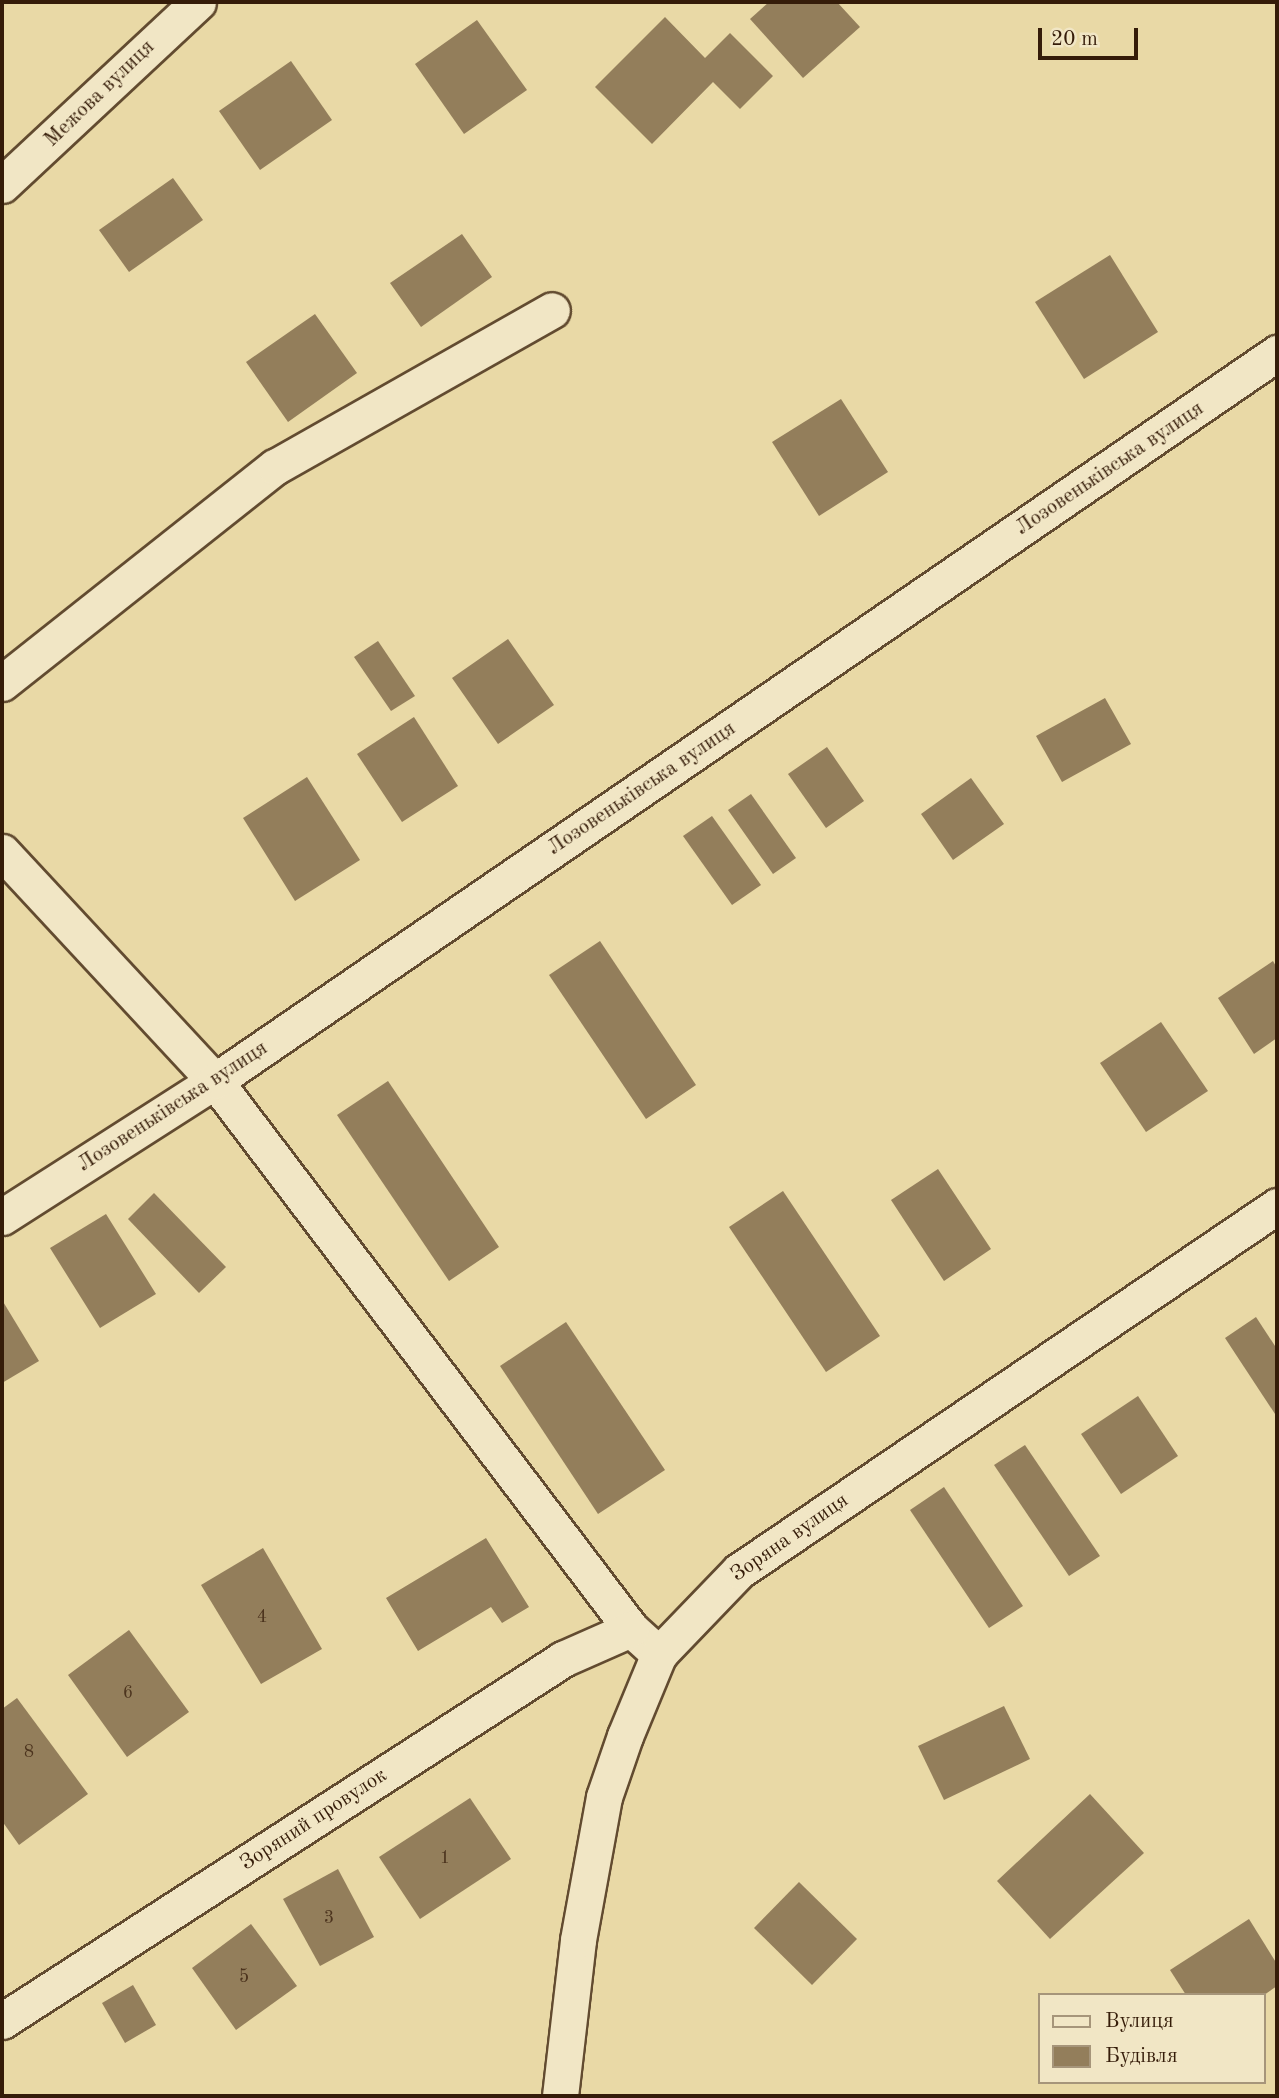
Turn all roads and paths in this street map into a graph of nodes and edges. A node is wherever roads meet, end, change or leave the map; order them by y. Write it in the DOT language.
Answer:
graph roads {
  1 [pos="198,2"];
  2 [pos="2,186"];
  3 [pos="552,310"];
  4 [pos="1277,354"];
  5 [pos="2,683"];
  6 [pos="2,852"];
  7 [pos="215,1081"];
  8 [pos="1277,1206"];
  9 [pos="2,1217"];
  10 [pos="631,1629"];
  11 [pos="659,1654"];
  12 [pos="2,2021"];
  13 [pos="560,2096"];
  1 -- 2 [label="street, Межова вулиця"];
  3 -- 5 [label="street"];
  4 -- 7 [label="street, Лозовеньківська вулиця"];
  6 -- 7 [label="street"];
  7 -- 9 [label="street, Лозовеньківська вулиця"];
  7 -- 10 [label="street"];
  8 -- 11 [label="street, Зоряна вулиця"];
  10 -- 11 [label="street"];
  10 -- 12 [label="street, Зоряний провулок"];
  11 -- 13 [label="street, Зоряна вулиця"];
}
